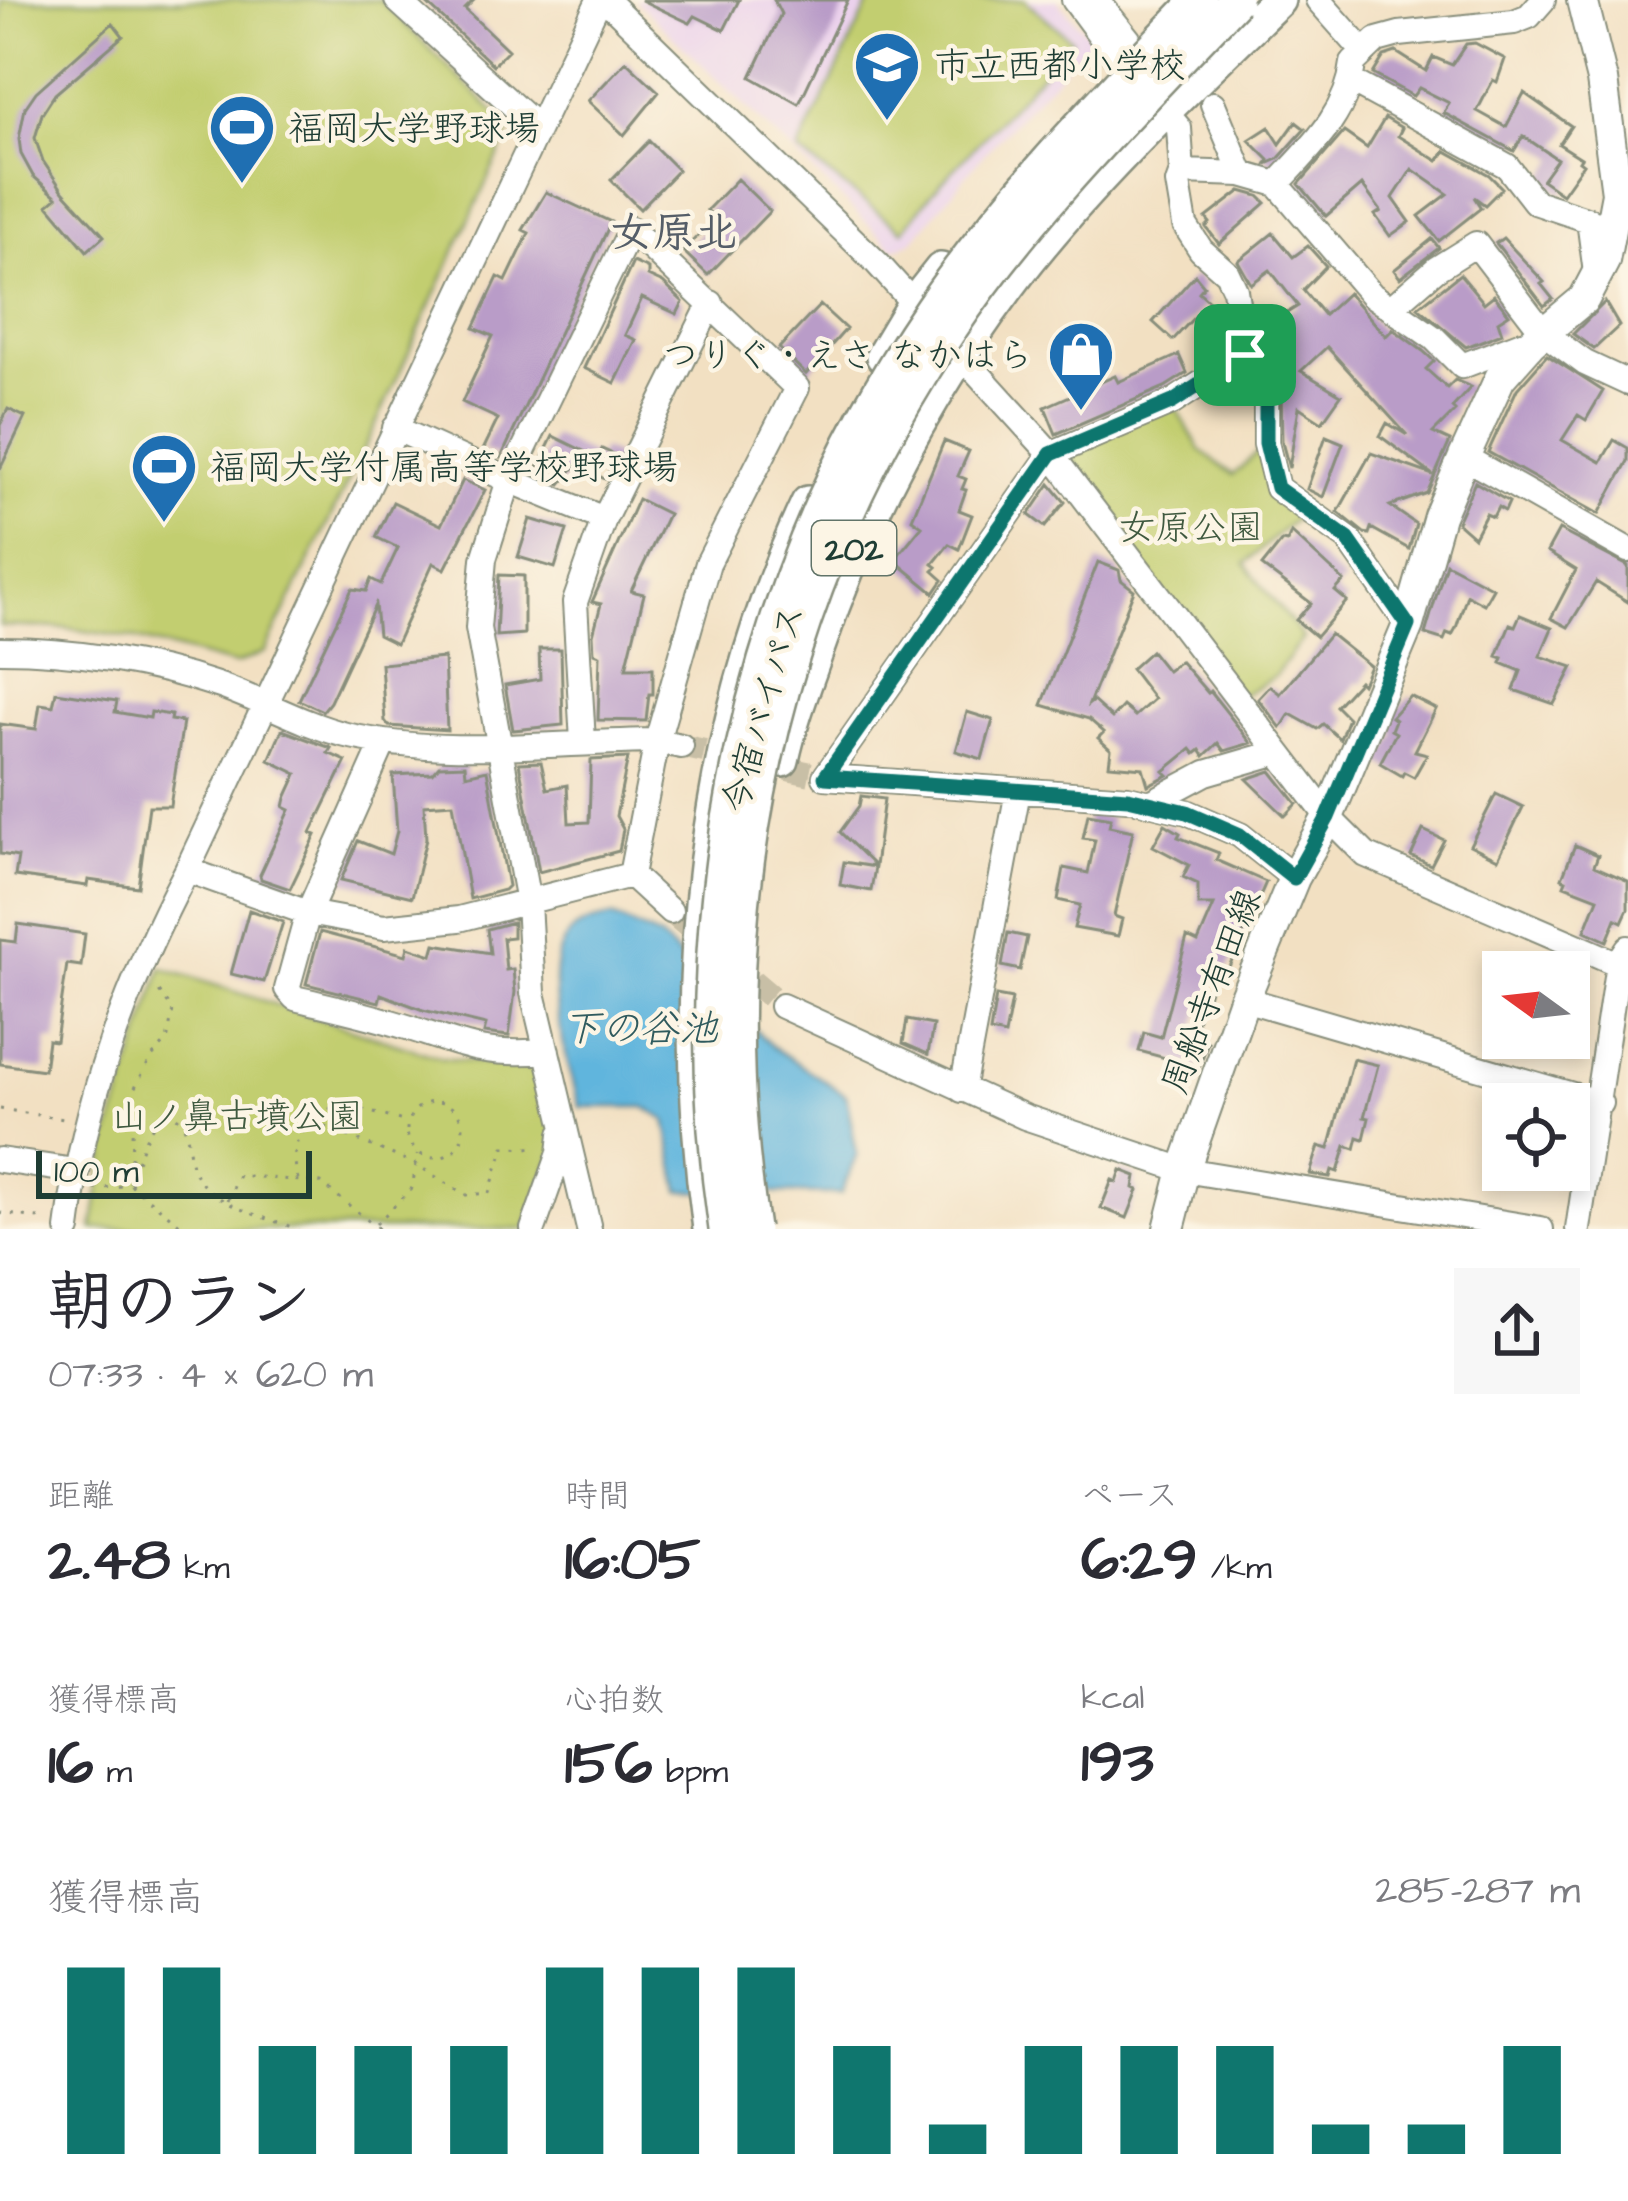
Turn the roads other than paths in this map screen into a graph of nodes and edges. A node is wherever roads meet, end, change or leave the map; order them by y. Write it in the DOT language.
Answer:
graph roads {
  1 [pos="398,0"];
  2 [pos="603,0"];
  3 [pos="1074,0"];
  4 [pos="1097,0"];
  5 [pos="1180,0"];
  6 [pos="1199,0"];
  7 [pos="1235,0"];
  8 [pos="1278,0"];
  9 [pos="1318,0"];
  10 [pos="1543,0"];
  11 [pos="1582,0"];
  12 [pos="1124,51"];
  13 [pos="1364,52"];
  14 [pos="1351,81"];
  15 [pos="1213,104"];
  16 [pos="1166,113"];
  17 [pos="538,128"];
  18 [pos="1182,172"];
  19 [pos="1242,174"];
  20 [pos="1277,184"];
  21 [pos="1597,275"];
  22 [pos="711,303"];
  23 [pos="1392,307"];
  24 [pos="918,308"];
  25 [pos="1535,340"];
  26 [pos="1245,355"];
  27 [pos="962,356"];
  28 [pos="1628,382"];
  29 [pos="395,428"];
  30 [pos="1051,454"];
  31 [pos="1464,457"];
  32 [pos="509,480"];
  33 [pos="604,519"];
  34 [pos="1628,550"];
  35 [pos="1408,625"];
  36 [pos="0,650"];
  37 [pos="263,705"];
  38 [pos="384,742"];
  39 [pos="583,742"];
  40 [pos="669,743"];
  41 [pos="499,745"];
  42 [pos="1278,752"];
  43 [pos="1018,791"];
  44 [pos="1150,803"];
  45 [pos="1328,817"];
  46 [pos="187,870"];
  47 [pos="631,875"];
  48 [pos="1294,878"];
  49 [pos="528,902"];
  50 [pos="670,911"];
  51 [pos="308,913"];
  52 [pos="1625,960"];
  53 [pos="1244,999"];
  54 [pos="782,1006"];
  55 [pos="547,1051"];
  56 [pos="962,1090"];
  57 [pos="1600,1102"];
  58 [pos="564,1125"];
  59 [pos="0,1160"];
  60 [pos="1184,1170"];
  61 [pos="84,1180"];
  62 [pos="58,1224"];
  63 [pos="533,1229"];
  64 [pos="589,1229"];
  65 [pos="710,1229"];
  66 [pos="726,1229"];
  67 [pos="752,1229"];
  68 [pos="766,1229"];
  69 [pos="1169,1229"];
  70 [pos="1541,1229"];
  71 [pos="1578,1229"];
  1 -- 17 [label="street"];
  2 -- 17 [label="street"];
  2 -- 24 [label="street"];
  3 -- 12 [label="street"];
  4 -- 12 [label="street"];
  5 -- 12 [label="highway, 今宿バイパス / 202"];
  6 -- 66 [label="highway, bridge"];
  7 -- 67 [label="highway, bridge"];
  8 -- 16 [label="highway, 今宿バイパス / 202"];
  9 -- 13 [label="street"];
  10 -- 13 [label="street"];
  11 -- 21 [label="main road, 周船寺有田線"];
  12 -- 24 [label="highway, 今宿バイパス / 202"];
  13 -- 14 [label="street"];
  14 -- 20 [label="street"];
  14 -- 21 [label="street"];
  15 -- 19 [label="street"];
  16 -- 18 [label="street"];
  16 -- 27 [label="highway, 今宿バイパス / 202"];
  17 -- 29 [label="street"];
  18 -- 19 [label="street"];
  18 -- 26 [label="street"];
  19 -- 20 [label="street"];
  20 -- 23 [label="street"];
  21 -- 25 [label="main road, 周船寺有田線"];
  22 -- 32 [label="street"];
  22 -- 33 [label="street"];
  22 -- 40 [label="street"];
  23 -- 25 [label="street"];
  23 -- 25 [label="street"];
  24 -- 27 [label="street"];
  24 -- 65 [label="highway, 今宿バイパス / 202"];
  25 -- 28 [label="street"];
  25 -- 31 [label="main road, 周船寺有田線"];
  26 -- 30 [label="street"];
  26 -- 35 [label="street"];
  27 -- 30 [label="street"];
  27 -- 68 [label="highway, 今宿バイパス / 202"];
  29 -- 32 [label="street"];
  29 -- 37 [label="street"];
  30 -- 42 [label="street"];
  30 -- 43 [label="street"];
  31 -- 34 [label="street"];
  31 -- 35 [label="main road, 周船寺有田線"];
  32 -- 33 [label="street"];
  32 -- 41 [label="street"];
  33 -- 39 [label="street"];
  35 -- 45 [label="main road, 周船寺有田線"];
  36 -- 37 [label="street"];
  37 -- 38 [label="street"];
  37 -- 46 [label="street"];
  38 -- 41 [label="street"];
  38 -- 51 [label="street"];
  39 -- 40 [label="street"];
  39 -- 41 [label="street"];
  40 -- 47 [label="street"];
  41 -- 49 [label="street"];
  42 -- 44 [label="street"];
  42 -- 45 [label="street"];
  43 -- 44 [label="street"];
  43 -- 56 [label="street"];
  44 -- 48 [label="street"];
  45 -- 48 [label="main road, 周船寺有田線"];
  45 -- 52 [label="street"];
  46 -- 51 [label="street"];
  46 -- 61 [label="street"];
  47 -- 49 [label="street"];
  47 -- 50 [label="street"];
  48 -- 53 [label="main road, 周船寺有田線"];
  49 -- 51 [label="street"];
  49 -- 55 [label="street"];
  51 -- 55 [label="street"];
  52 -- 57 [label="street"];
  53 -- 57 [label="street"];
  53 -- 60 [label="main road, 周船寺有田線"];
  54 -- 56 [label="street"];
  55 -- 58 [label="street"];
  56 -- 60 [label="street"];
  57 -- 71 [label="street"];
  58 -- 63 [label="street"];
  58 -- 64 [label="street"];
  59 -- 61 [label="street"];
  60 -- 69 [label="main road, 周船寺有田線"];
  60 -- 70 [label="street"];
  61 -- 62 [label="street"];
}
